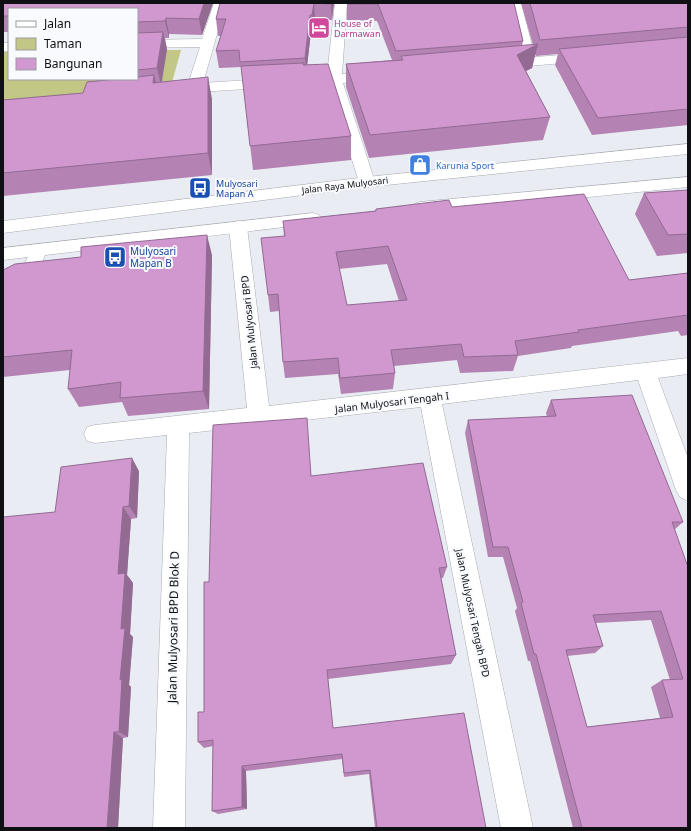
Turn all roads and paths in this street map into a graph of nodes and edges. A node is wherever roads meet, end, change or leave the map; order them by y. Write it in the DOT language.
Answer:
graph roads {
  1 [pos="220,3"];
  2 [pos="341,3"];
  3 [pos="515,3"];
  4 [pos="208,43"];
  5 [pos="138,44"];
  6 [pos="601,56"];
  7 [pos="529,61"];
  8 [pos="489,65"];
  9 [pos="386,75"];
  10 [pos="334,78"];
  11 [pos="194,88"];
  12 [pos="171,90"];
  13 [pos="688,149"];
  14 [pos="367,182"];
  15 [pos="688,182"];
  16 [pos="305,190"];
  17 [pos="403,210"];
  18 [pos="3,227"];
  19 [pos="238,227"];
  20 [pos="39,250"];
  21 [pos="3,254"];
  22 [pos="3,288"];
  23 [pos="688,366"];
  24 [pos="645,371"];
  25 [pos="430,397"];
  26 [pos="259,417"];
  27 [pos="178,426"];
  28 [pos="95,434"];
  29 [pos="688,490"];
  30 [pos="169,828"];
  31 [pos="517,828"];
  1 -- 4 [label="street"];
  2 -- 10 [label="street"];
  3 -- 7 [label="street"];
  4 -- 5 [label="street"];
  4 -- 11 [label="street"];
  6 -- 7 [label="street"];
  7 -- 8 [label="street"];
  9 -- 10 [label="street"];
  10 -- 11 [label="street"];
  10 -- 14 [label="street"];
  11 -- 12 [label="street"];
  13 -- 14 [label="street, Jalan Raya Mulyosari"];
  14 -- 16 [label="street, Jalan Raya Mulyosari"];
  15 -- 17 [label="street"];
  16 -- 18 [label="street, Jalan Raya Mulyosari"];
  16 -- 19 [label="street"];
  19 -- 20 [label="street"];
  19 -- 26 [label="street, Jalan Mulyosari BPD"];
  20 -- 21 [label="street"];
  20 -- 22 [label="lane"];
  23 -- 24 [label="street, Jalan Mulyosari Tengah I"];
  24 -- 25 [label="street, Jalan Mulyosari Tengah I"];
  24 -- 29 [label="street"];
  25 -- 26 [label="street, Jalan Mulyosari Tengah I"];
  25 -- 31 [label="street, Jalan Mulyosari Tengah BPD"];
  26 -- 27 [label="street, Jalan Mulyosari Tengah I"];
  27 -- 28 [label="street, Jalan Mulyosari Tengah I"];
  27 -- 30 [label="street, Jalan Mulyosari BPD Blok D"];
}
